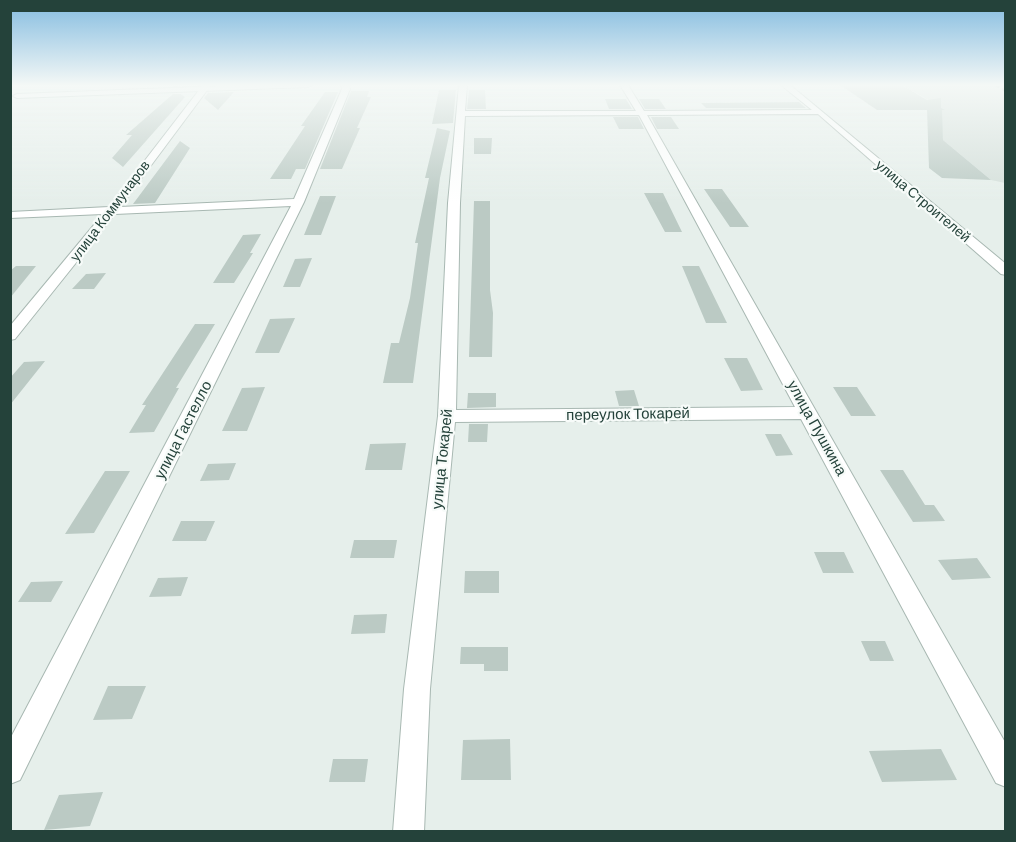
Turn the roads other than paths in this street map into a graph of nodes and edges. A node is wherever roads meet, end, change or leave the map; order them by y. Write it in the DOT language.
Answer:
graph roads {
  1 [pos="175,124"];
  2 [pos="331,124"];
  3 [pos="459,124"];
  4 [pos="648,124"];
  5 [pos="834,124"];
  6 [pos="298,202"];
  7 [pos="113,210"];
  8 [pos="10,215"];
  9 [pos="1005,270"];
  10 [pos="10,336"];
  11 [pos="809,413"];
  12 [pos="447,416"];
  13 [pos="10,770"];
  14 [pos="1005,773"];
  15 [pos="408,831"];
  1 -- 7 [label="street, улица Коммунаров"];
  2 -- 6 [label="street, улица Гастелло"];
  3 -- 12 [label="street, улица Токарей"];
  4 -- 11 [label="street, улица Пушкина"];
  5 -- 9 [label="street, улица Строителей"];
  6 -- 7 [label="street"];
  6 -- 13 [label="street, улица Гастелло"];
  7 -- 8 [label="street"];
  7 -- 10 [label="street, улица Коммунаров"];
  11 -- 12 [label="street, переулок Токарей"];
  11 -- 14 [label="street, улица Пушкина"];
  12 -- 15 [label="street, улица Токарей"];
}
